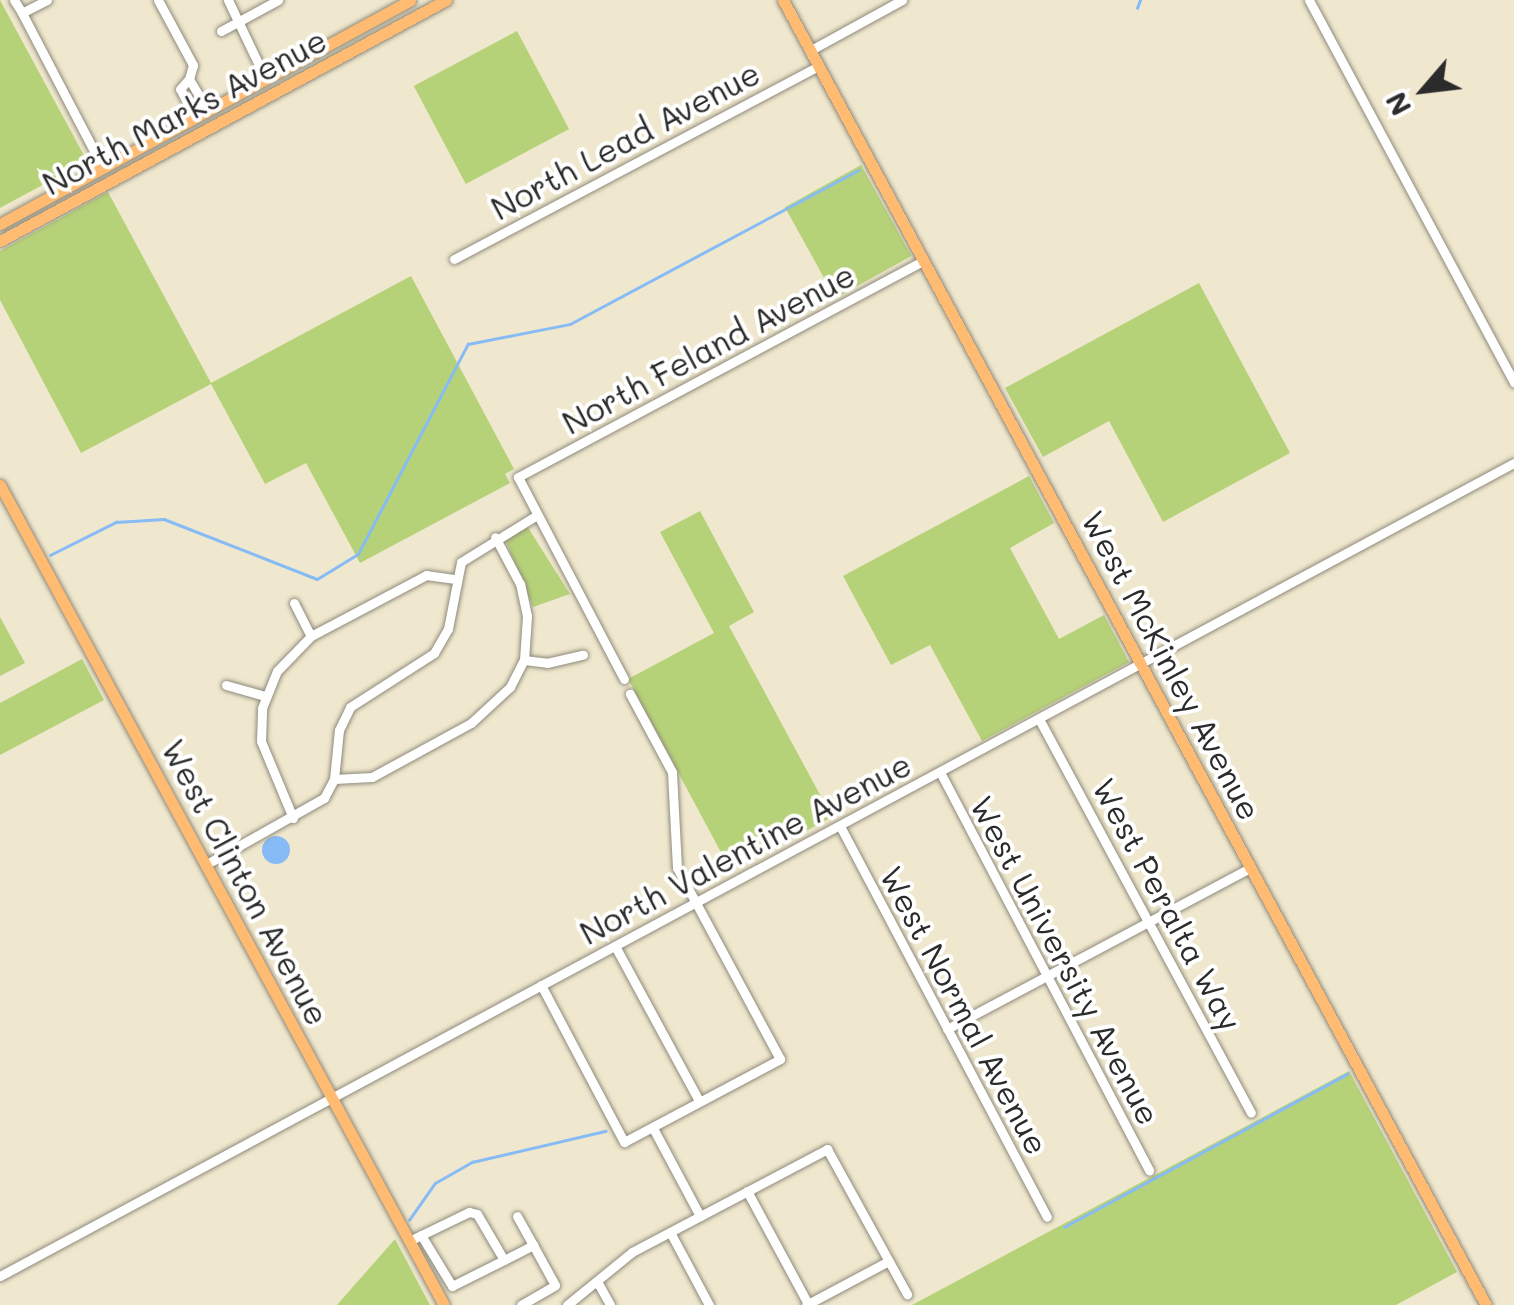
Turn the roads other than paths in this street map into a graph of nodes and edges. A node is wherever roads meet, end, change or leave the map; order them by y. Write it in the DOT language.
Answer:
graph roads {
  1 [pos="14,0"];
  2 [pos="47,0"];
  3 [pos="158,0"];
  4 [pos="228,0"];
  5 [pos="278,0"];
  6 [pos="410,0"];
  7 [pos="444,0"];
  8 [pos="783,0"];
  9 [pos="902,0"];
  10 [pos="1310,0"];
  11 [pos="22,13"];
  12 [pos="237,22"];
  13 [pos="221,31"];
  14 [pos="810,50"];
  15 [pos="294,62"];
  16 [pos="819,66"];
  17 [pos="265,78"];
  18 [pos="302,78"];
  19 [pos="189,79"];
  20 [pos="197,91"];
  21 [pos="185,97"];
  22 [pos="207,109"];
  23 [pos="194,116"];
  24 [pos="102,166"];
  25 [pos="0,224"];
  26 [pos="0,241"];
  27 [pos="454,259"];
  28 [pos="922,261"];
  29 [pos="1514,382"];
  30 [pos="1514,463"];
  31 [pos="0,484"];
  32 [pos="537,515"];
  33 [pos="496,537"];
  34 [pos="454,578"];
  35 [pos="294,604"];
  36 [pos="311,636"];
  37 [pos="583,655"];
  38 [pos="524,660"];
  39 [pos="1141,665"];
  40 [pos="624,679"];
  41 [pos="226,686"];
  42 [pos="630,694"];
  43 [pos="265,696"];
  44 [pos="1040,719"];
  45 [pos="940,772"];
  46 [pos="334,779"];
  47 [pos="293,818"];
  48 [pos="840,826"];
  49 [pos="206,865"];
  50 [pos="1250,868"];
  51 [pos="696,904"];
  52 [pos="1148,920"];
  53 [pos="615,946"];
  54 [pos="1045,976"];
  55 [pos="541,985"];
  56 [pos="947,1028"];
  57 [pos="331,1099"];
  58 [pos="699,1102"];
  59 [pos="1252,1113"];
  60 [pos="652,1128"];
  61 [pos="1150,1170"];
  62 [pos="747,1191"];
  63 [pos="518,1216"];
  64 [pos="700,1216"];
  65 [pos="1047,1216"];
  66 [pos="670,1232"];
  67 [pos="415,1238"];
  68 [pos="533,1245"];
  69 [pos="504,1260"];
  70 [pos="887,1262"];
  71 [pos="0,1276"];
  72 [pos="598,1283"];
  73 [pos="907,1294"];
  74 [pos="807,1304"];
  75 [pos="444,1305"];
  76 [pos="521,1305"];
  77 [pos="568,1305"];
  78 [pos="610,1305"];
  79 [pos="709,1305"];
  80 [pos="1486,1305"];
  1 -- 11 [label="street"];
  2 -- 11 [label="street"];
  3 -- 19 [label="street"];
  4 -- 12 [label="street"];
  5 -- 12 [label="street"];
  6 -- 15 [label="main road, North Marks Avenue"];
  7 -- 18 [label="main road, North Marks Avenue"];
  8 -- 14 [label="main road, West McKinley Avenue"];
  9 -- 14 [label="street"];
  10 -- 29 [label="street"];
  11 -- 24 [label="street"];
  12 -- 13 [label="street"];
  12 -- 17 [label="street"];
  14 -- 16 [label="main road, West McKinley Avenue"];
  15 -- 17 [label="main road, North Marks Avenue"];
  15 -- 18 [label="main road"];
  16 -- 27 [label="street, North Lead Avenue"];
  16 -- 28 [label="main road, West McKinley Avenue"];
  17 -- 22 [label="main road, North Marks Avenue"];
  18 -- 26 [label="main road, North Marks Avenue"];
  19 -- 20 [label="street"];
  19 -- 21 [label="street"];
  20 -- 21 [label="street"];
  20 -- 22 [label="street"];
  21 -- 23 [label="street"];
  22 -- 23 [label="main road, North Marks Avenue"];
  23 -- 24 [label="main road, North Marks Avenue"];
  24 -- 25 [label="main road, North Marks Avenue"];
  28 -- 32 [label="street, North Feland Avenue"];
  28 -- 39 [label="main road, West McKinley Avenue"];
  30 -- 39 [label="street, North Valentine Avenue"];
  31 -- 49 [label="main road, West Clinton Avenue"];
  32 -- 33 [label="street"];
  32 -- 40 [label="street"];
  33 -- 34 [label="street"];
  33 -- 38 [label="street"];
  34 -- 36 [label="street"];
  34 -- 46 [label="street"];
  35 -- 36 [label="street"];
  36 -- 43 [label="street"];
  37 -- 38 [label="street"];
  38 -- 46 [label="street"];
  39 -- 44 [label="street, North Valentine Avenue"];
  39 -- 50 [label="main road, West McKinley Avenue"];
  41 -- 43 [label="street"];
  42 -- 51 [label="street"];
  43 -- 47 [label="street"];
  44 -- 45 [label="street, North Valentine Avenue"];
  44 -- 52 [label="street, West Peralta Way"];
  45 -- 48 [label="street, North Valentine Avenue"];
  45 -- 54 [label="street, West University Avenue"];
  46 -- 47 [label="street"];
  47 -- 49 [label="street"];
  48 -- 51 [label="street, North Valentine Avenue"];
  48 -- 56 [label="street, West Normal Avenue"];
  49 -- 57 [label="main road, West Clinton Avenue"];
  50 -- 52 [label="street"];
  50 -- 80 [label="main road, West McKinley Avenue"];
  51 -- 53 [label="street, North Valentine Avenue"];
  51 -- 58 [label="street"];
  52 -- 54 [label="street"];
  52 -- 59 [label="street, West Peralta Way"];
  53 -- 55 [label="street, North Valentine Avenue"];
  53 -- 58 [label="street"];
  54 -- 56 [label="street"];
  54 -- 61 [label="street, West University Avenue"];
  55 -- 57 [label="street, North Valentine Avenue"];
  55 -- 60 [label="street"];
  56 -- 65 [label="street, West Normal Avenue"];
  57 -- 67 [label="main road, West Clinton Avenue"];
  57 -- 71 [label="street, North Valentine Avenue"];
  58 -- 60 [label="street"];
  60 -- 64 [label="street"];
  62 -- 64 [label="street"];
  62 -- 70 [label="street"];
  62 -- 74 [label="street"];
  63 -- 68 [label="street"];
  64 -- 66 [label="street"];
  66 -- 72 [label="street"];
  66 -- 79 [label="street"];
  67 -- 69 [label="street"];
  67 -- 69 [label="street"];
  67 -- 75 [label="main road, West Clinton Avenue"];
  68 -- 69 [label="street"];
  68 -- 76 [label="street"];
  70 -- 73 [label="street"];
  70 -- 74 [label="street"];
  72 -- 77 [label="street"];
  72 -- 78 [label="street"];
}
